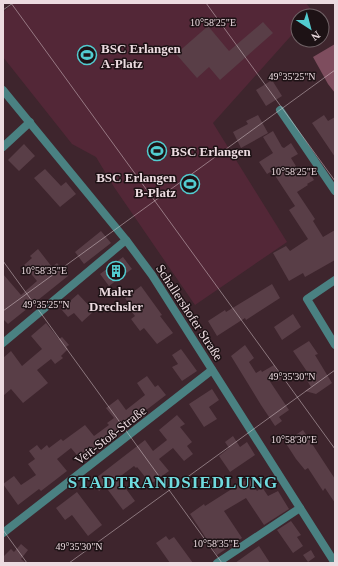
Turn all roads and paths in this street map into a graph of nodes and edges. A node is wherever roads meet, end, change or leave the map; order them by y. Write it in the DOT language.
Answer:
graph roads {
  1 [pos="3,90"];
  2 [pos="280,110"];
  3 [pos="30,122"];
  4 [pos="3,147"];
  5 [pos="335,191"];
  6 [pos="126,240"];
  7 [pos="335,280"];
  8 [pos="3,343"];
  9 [pos="335,345"];
  10 [pos="212,370"];
  11 [pos="300,508"];
  12 [pos="3,534"];
  13 [pos="217,563"];
  14 [pos="335,563"];
  1 -- 3 [label="street, Schallershofer Straße"];
  2 -- 5 [label="street"];
  3 -- 4 [label="street"];
  3 -- 6 [label="street, Schallershofer Straße"];
  6 -- 8 [label="street"];
  6 -- 10 [label="street, Schallershofer Straße"];
  7 -- 9 [label="street"];
  10 -- 11 [label="street, Schallershofer Straße"];
  10 -- 12 [label="street, Veit-Stoß-Straße"];
  11 -- 13 [label="street"];
  11 -- 14 [label="street, Schallershofer Straße"];
}
